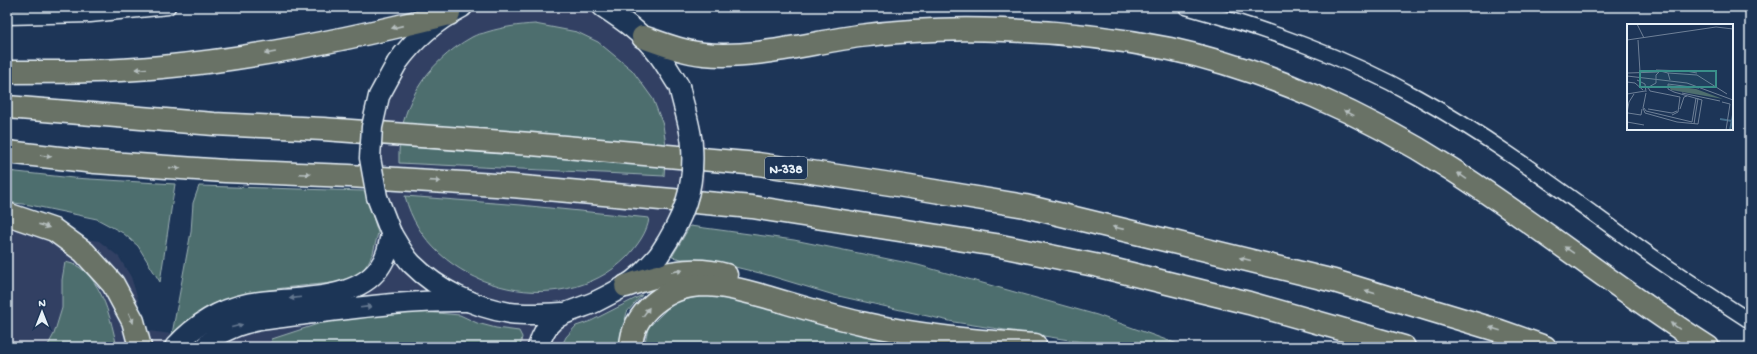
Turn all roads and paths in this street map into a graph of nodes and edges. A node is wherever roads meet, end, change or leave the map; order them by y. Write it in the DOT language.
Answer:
graph roads {
  1 [pos="168,7"];
  2 [pos="603,7"];
  3 [pos="1186,7"];
  4 [pos="456,10"];
  5 [pos="7,16"];
  6 [pos="643,37"];
  7 [pos="7,72"];
  8 [pos="7,107"];
  9 [pos="7,152"];
  10 [pos="7,214"];
  11 [pos="391,233"];
  12 [pos="626,286"];
  13 [pos="469,301"];
  14 [pos="562,313"];
  15 [pos="1750,321"];
  16 [pos="1042,346"];
  17 [pos="140,347"];
  18 [pos="175,347"];
  19 [pos="205,347"];
  20 [pos="538,347"];
  21 [pos="631,347"];
  22 [pos="1404,347"];
  23 [pos="1545,347"];
  24 [pos="1708,347"];
  1 -- 5 [label="street"];
  2 -- 6 [label="street"];
  3 -- 15 [label="street"];
  4 -- 7 [label="highway, one-way"];
  4 -- 11 [label="street, bridge"];
  6 -- 12 [label="street, bridge"];
  24 -- 6 [label="highway, one-way"];
  23 -- 8 [label="highway, N-338, one-way"];
  9 -- 22 [label="highway, one-way"];
  10 -- 17 [label="highway, one-way"];
  11 -- 13 [label="street"];
  11 -- 18 [label="street, one-way"];
  12 -- 14 [label="street"];
  12 -- 16 [label="highway, one-way"];
  13 -- 14 [label="street"];
  19 -- 13 [label="street, one-way"];
  14 -- 20 [label="street"];
  21 -- 16 [label="highway, one-way"];
}
